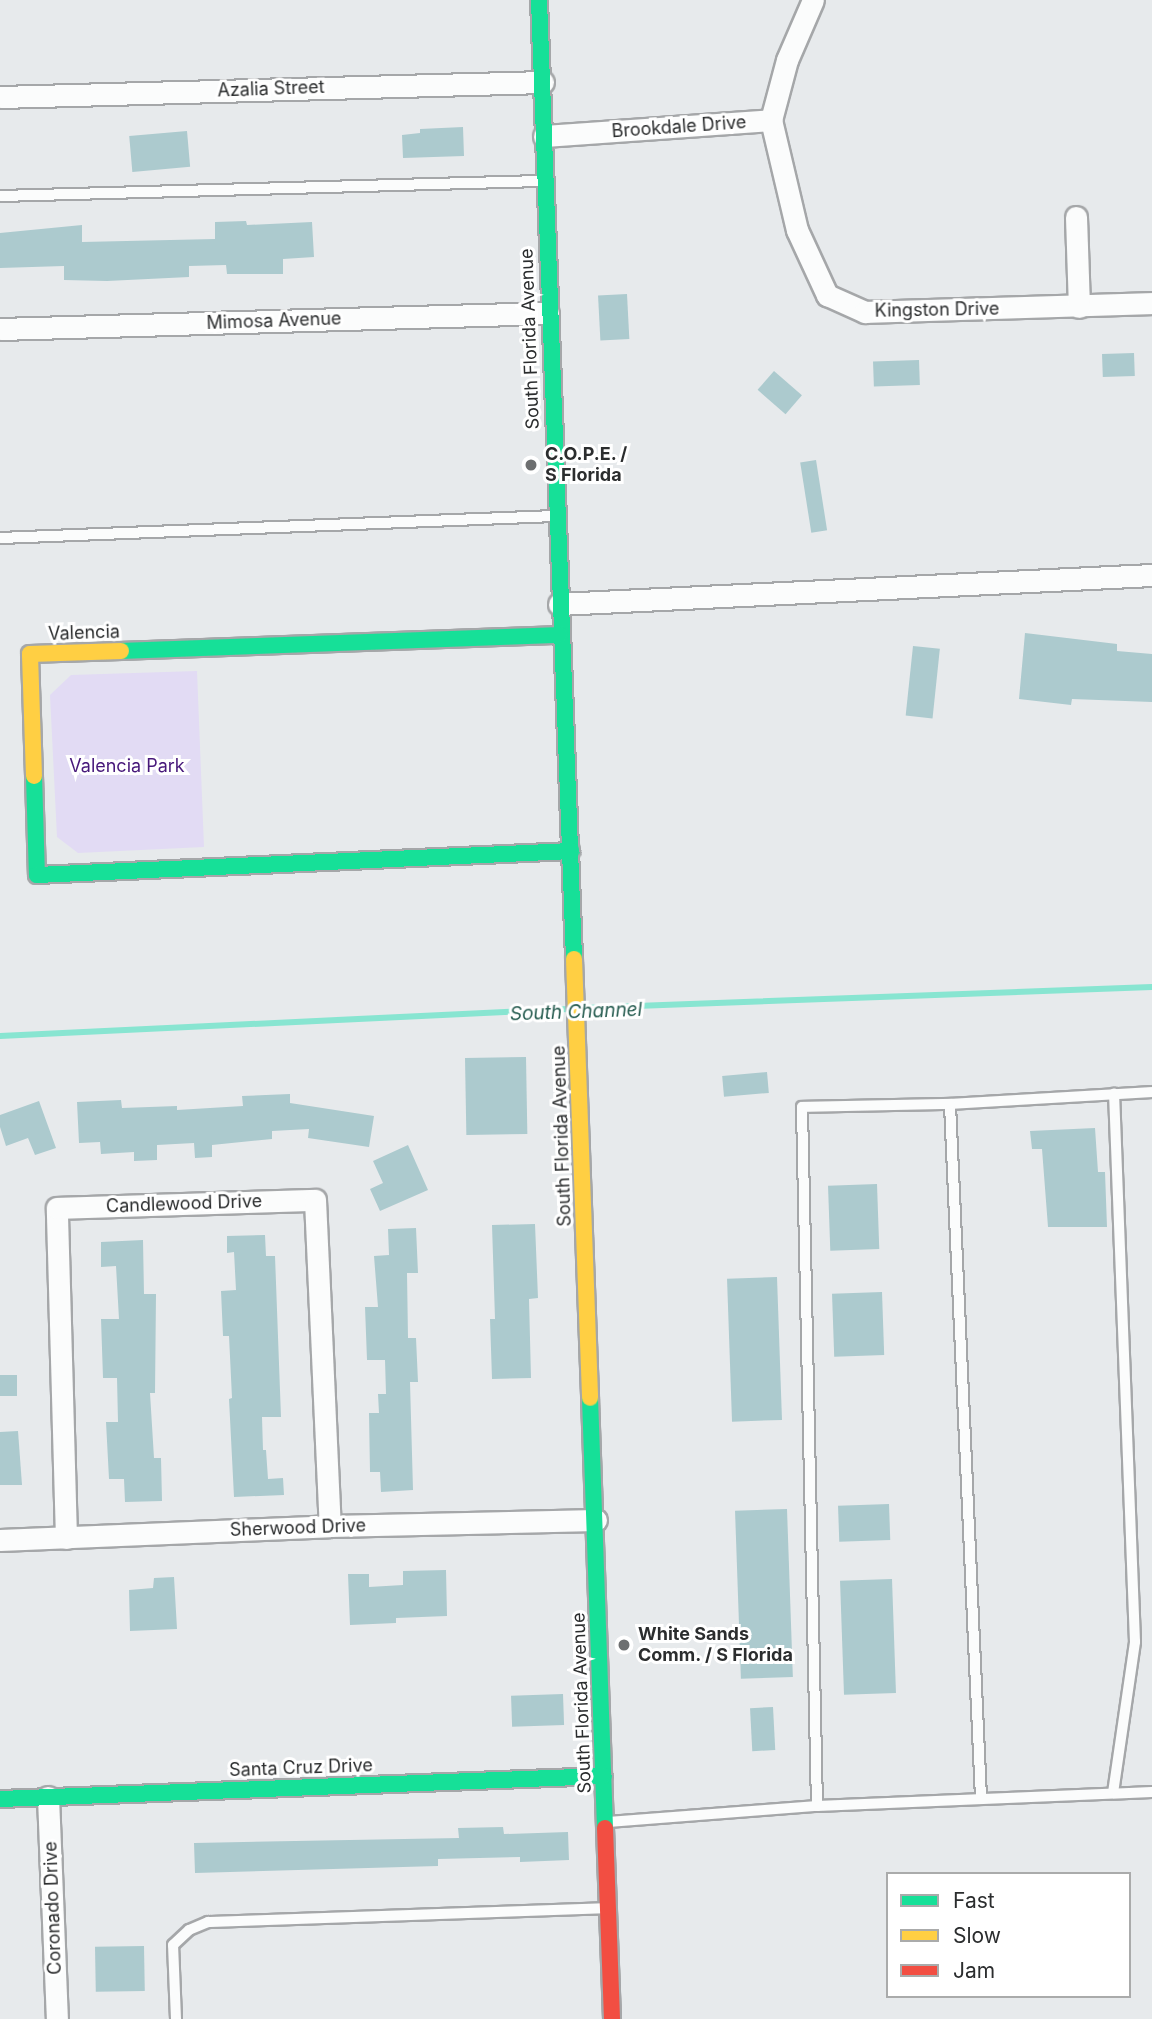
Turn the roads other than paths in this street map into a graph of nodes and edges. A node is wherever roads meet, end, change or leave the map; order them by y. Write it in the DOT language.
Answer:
graph roads {
  1 [pos="539,0"];
  2 [pos="813,0"];
  3 [pos="542,82"];
  4 [pos="0,97"];
  5 [pos="771,120"];
  6 [pos="544,136"];
  7 [pos="545,181"];
  8 [pos="0,196"];
  9 [pos="1076,217"];
  10 [pos="1152,303"];
  11 [pos="1079,307"];
  12 [pos="548,313"];
  13 [pos="0,329"];
  14 [pos="555,516"];
  15 [pos="0,538"];
  16 [pos="1152,575"];
  17 [pos="559,604"];
  18 [pos="560,635"];
  19 [pos="570,851"];
  20 [pos="1152,1092"];
  21 [pos="1114,1093"];
  22 [pos="950,1104"];
  23 [pos="596,1520"];
  24 [pos="330,1526"];
  25 [pos="66,1538"];
  26 [pos="0,1540"];
  27 [pos="604,1776"];
  28 [pos="1152,1791"];
  29 [pos="1113,1793"];
  30 [pos="48,1797"];
  31 [pos="981,1798"];
  32 [pos="0,1799"];
  33 [pos="817,1807"];
  34 [pos="605,1822"];
  35 [pos="608,1908"];
  36 [pos="57,2019"];
  37 [pos="176,2019"];
  38 [pos="612,2019"];
  1 -- 3 [label="main road, South Florida Avenue"];
  2 -- 5 [label="street, Brookdale Drive"];
  3 -- 4 [label="street, Azalia Street"];
  3 -- 6 [label="main road, South Florida Avenue"];
  5 -- 6 [label="street, Brookdale Drive"];
  5 -- 11 [label="street, Kingston Drive"];
  6 -- 7 [label="main road, South Florida Avenue"];
  7 -- 8 [label="lane"];
  7 -- 12 [label="main road, South Florida Avenue"];
  9 -- 11 [label="street"];
  10 -- 11 [label="street, Kingston Drive"];
  12 -- 13 [label="street, Mimosa Avenue"];
  12 -- 14 [label="main road, South Florida Avenue"];
  14 -- 15 [label="lane"];
  14 -- 17 [label="main road, South Florida Avenue"];
  16 -- 17 [label="street"];
  17 -- 18 [label="main road, South Florida Avenue"];
  18 -- 19 [label="main road, South Florida Avenue"];
  18 -- 19 [label="main road, Valencia"];
  19 -- 23 [label="main road, South Florida Avenue"];
  20 -- 21 [label="lane"];
  21 -- 22 [label="lane"];
  21 -- 29 [label="lane"];
  22 -- 31 [label="lane"];
  22 -- 33 [label="lane"];
  23 -- 24 [label="street, Sherwood Drive"];
  23 -- 27 [label="main road, South Florida Avenue"];
  24 -- 25 [label="street, Sherwood Drive"];
  24 -- 25 [label="street, Candlewood Drive"];
  25 -- 26 [label="street, Sherwood Drive"];
  27 -- 30 [label="main road, Santa Cruz Drive"];
  27 -- 34 [label="main road, South Florida Avenue"];
  28 -- 29 [label="lane"];
  29 -- 31 [label="lane"];
  30 -- 32 [label="main road, Santa Cruz Drive"];
  30 -- 36 [label="street, Coronado Drive"];
  31 -- 33 [label="lane"];
  33 -- 34 [label="lane"];
  34 -- 35 [label="main road, South Florida Avenue"];
  35 -- 37 [label="lane"];
  35 -- 38 [label="main road, South Florida Avenue"];
}
